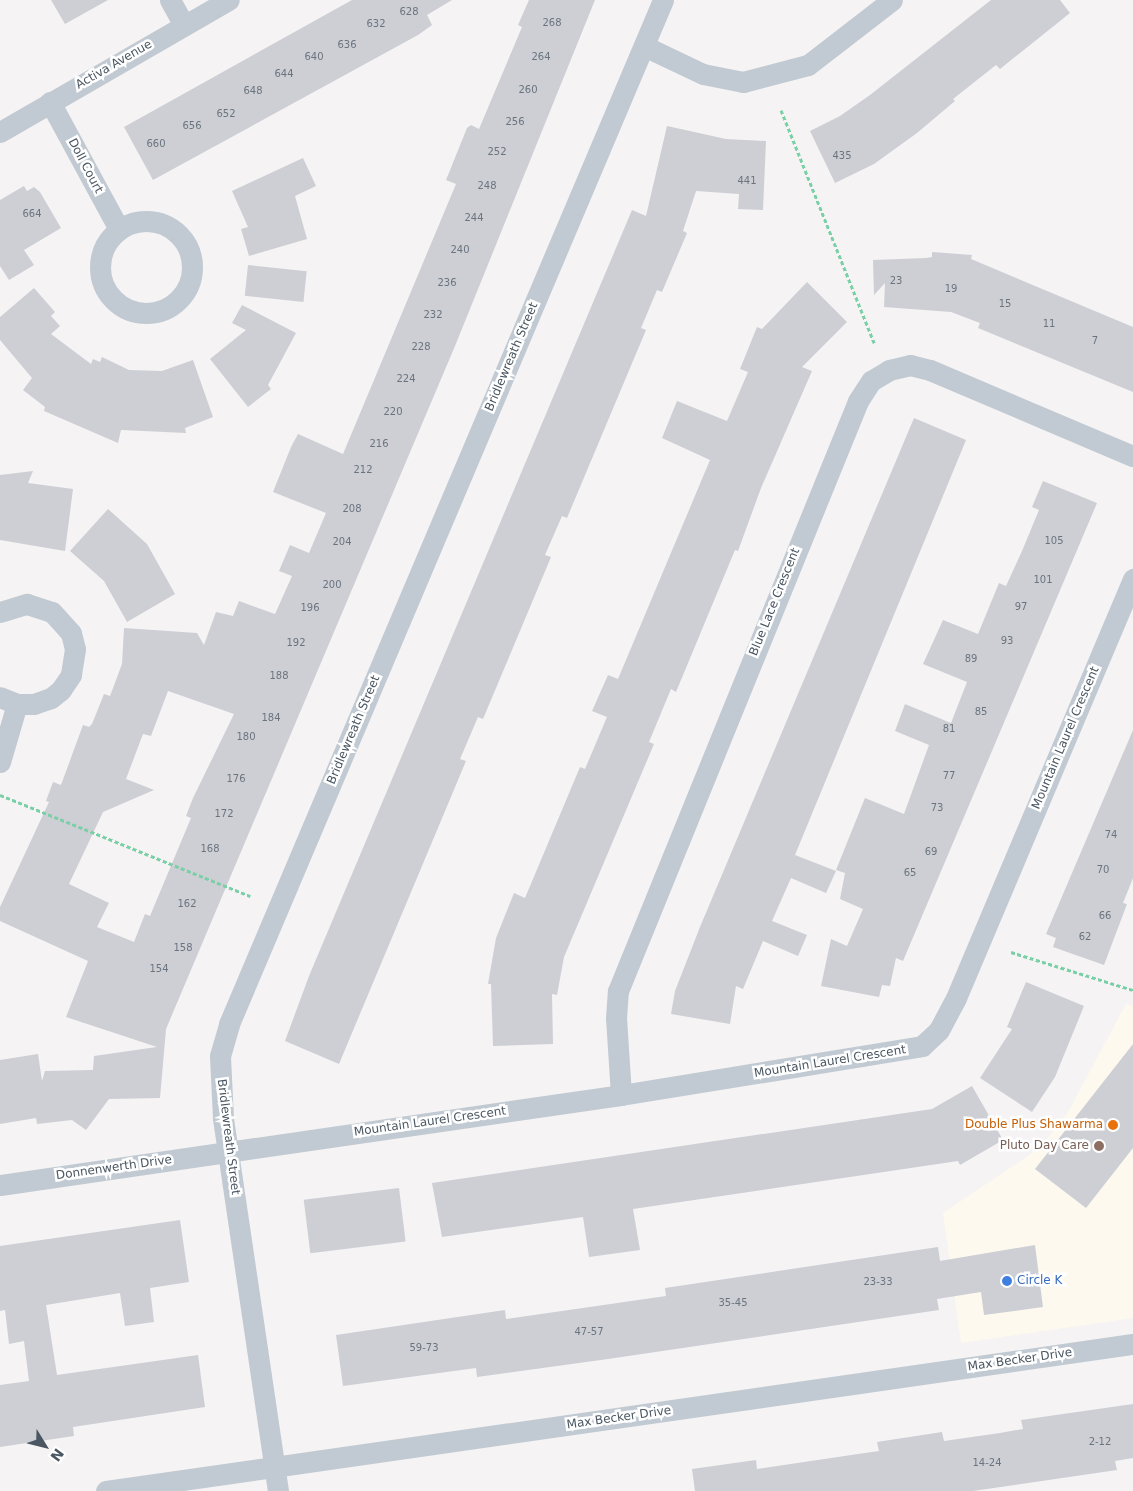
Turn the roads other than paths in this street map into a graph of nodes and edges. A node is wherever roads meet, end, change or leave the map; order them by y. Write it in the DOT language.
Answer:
graph roads {
  1 [pos="170,0"];
  2 [pos="229,0"];
  3 [pos="663,0"];
  4 [pos="892,0"];
  5 [pos="184,25"];
  6 [pos="644,46"];
  7 [pos="50,102"];
  8 [pos="0,132"];
  9 [pos="119,229"];
  10 [pos="1133,456"];
  11 [pos="1133,578"];
  12 [pos="0,612"];
  13 [pos="8,700"];
  14 [pos="0,762"];
  15 [pos="621,1095"];
  16 [pos="228,1151"];
  17 [pos="0,1185"];
  18 [pos="1133,1344"];
  19 [pos="274,1467"];
  20 [pos="106,1491"];
  21 [pos="278,1491"];
  1 -- 5 [label="street"];
  2 -- 5 [label="street, Activa Avenue"];
  3 -- 6 [label="street, Bridlewreath Street"];
  4 -- 6 [label="street"];
  5 -- 7 [label="street, Activa Avenue"];
  6 -- 16 [label="street, Bridlewreath Street"];
  7 -- 8 [label="street, Activa Avenue"];
  7 -- 9 [label="street, Doll Court"];
  9 -- 9 [label="street"];
  10 -- 15 [label="street, Blue Lace Crescent"];
  11 -- 15 [label="street, Mountain Laurel Crescent"];
  12 -- 13 [label="street"];
  13 -- 14 [label="street"];
  15 -- 16 [label="street, Mountain Laurel Crescent"];
  16 -- 17 [label="street, Donnenwerth Drive"];
  16 -- 19 [label="street, Bridlewreath Street"];
  18 -- 19 [label="street, Max Becker Drive"];
  19 -- 20 [label="street, Max Becker Drive"];
  19 -- 21 [label="street, Bridlewreath Street"];
}
